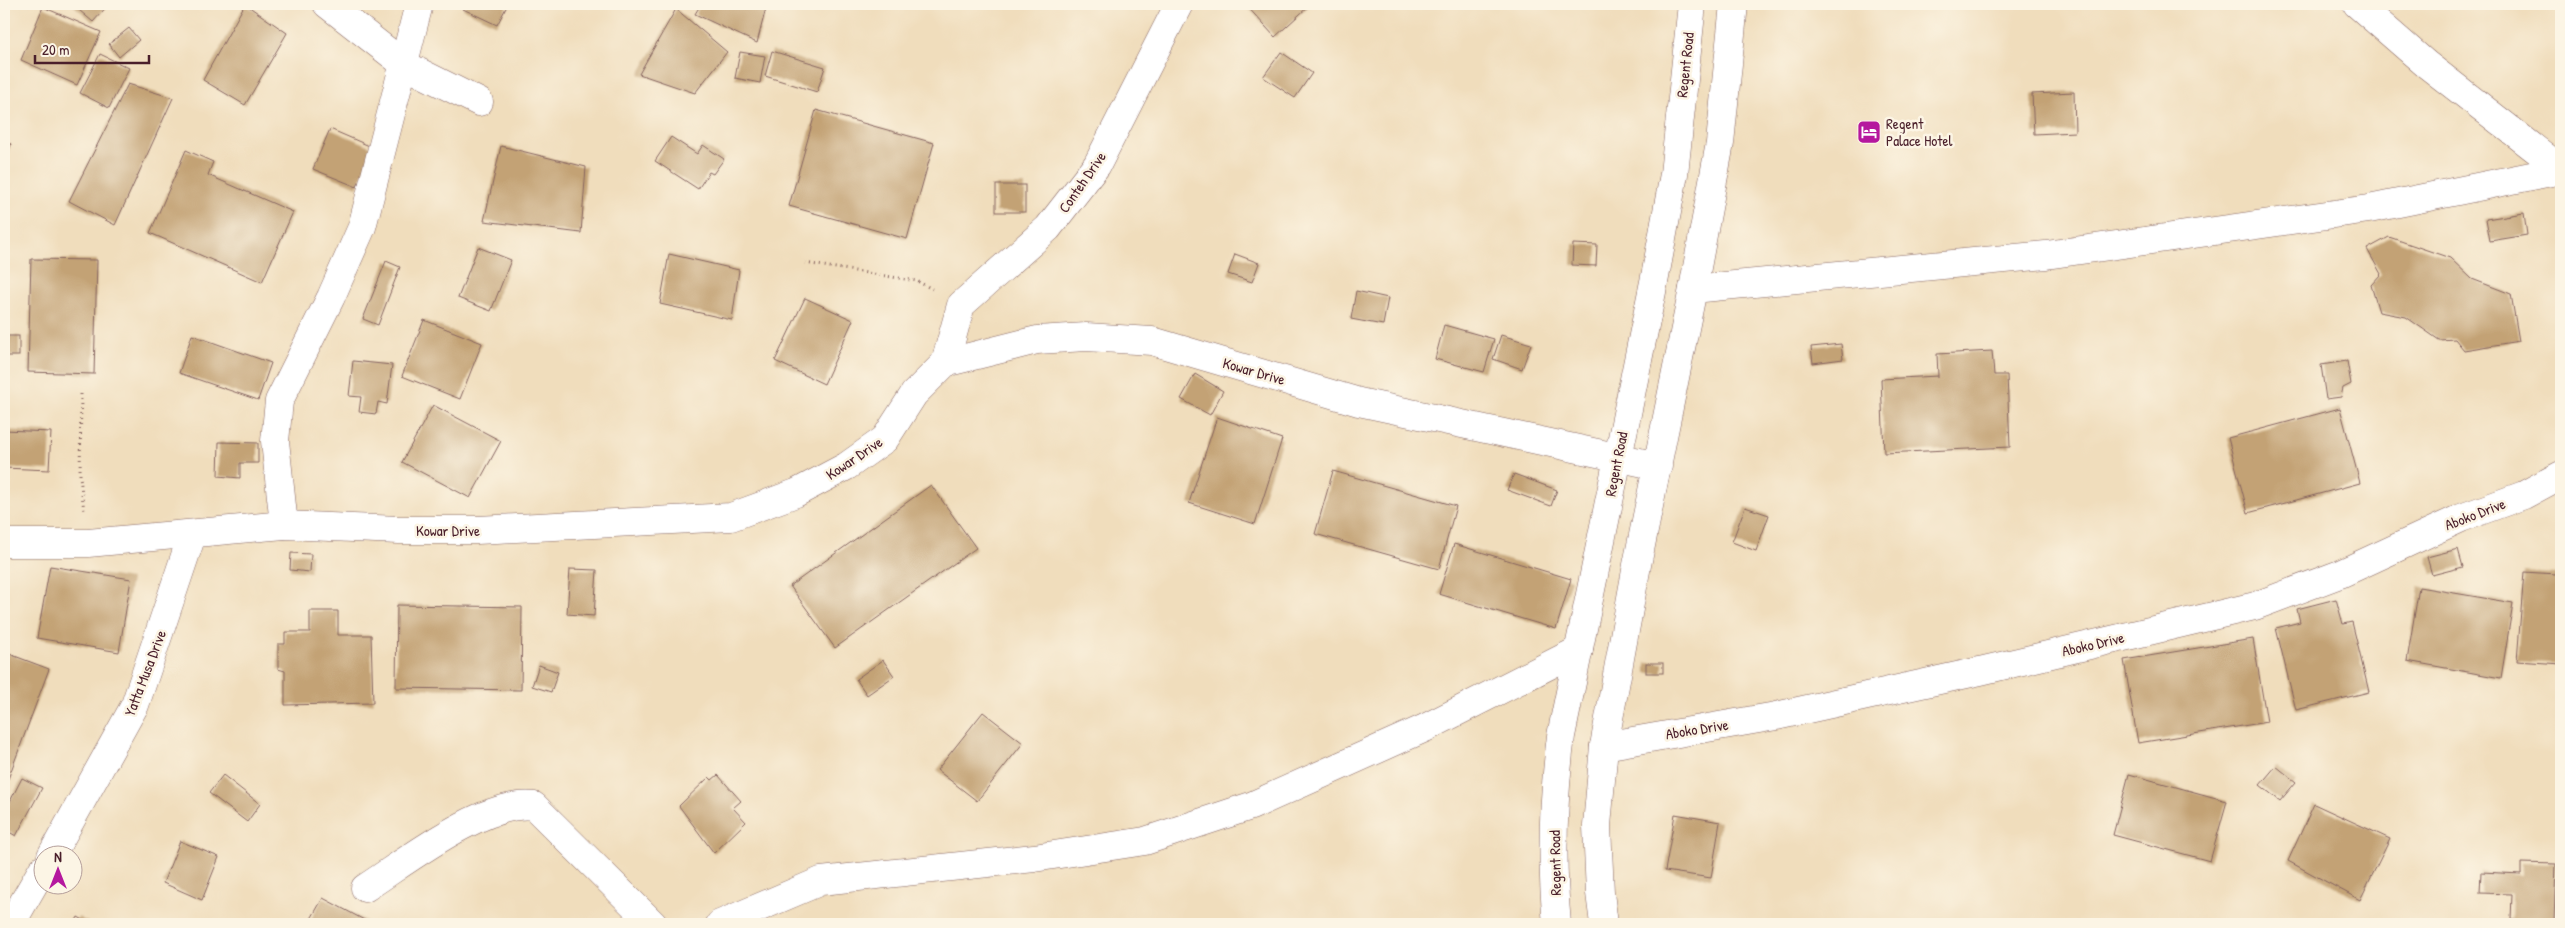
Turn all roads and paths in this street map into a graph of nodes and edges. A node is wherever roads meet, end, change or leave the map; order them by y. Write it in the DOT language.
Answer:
graph roads {
  1 [pos="326,4"];
  2 [pos="419,4"];
  3 [pos="1179,4"];
  4 [pos="1692,4"];
  5 [pos="1734,4"];
  6 [pos="2357,4"];
  7 [pos="405,65"];
  8 [pos="479,102"];
  9 [pos="2561,170"];
  10 [pos="805,263"];
  11 [pos="1694,289"];
  12 [pos="961,305"];
  13 [pos="945,363"];
  14 [pos="81,394"];
  15 [pos="1617,459"];
  16 [pos="1658,466"];
  17 [pos="2561,475"];
  18 [pos="284,525"];
  19 [pos="192,535"];
  20 [pos="4,544"];
  21 [pos="88,544"];
  22 [pos="1579,650"];
  23 [pos="1604,746"];
  24 [pos="57,846"];
  25 [pos="32,887"];
  26 [pos="365,888"];
  27 [pos="11,924"];
  28 [pos="654,924"];
  29 [pos="720,924"];
  30 [pos="1557,924"];
  31 [pos="1604,924"];
  1 -- 7 [label="street"];
  2 -- 7 [label="street"];
  3 -- 12 [label="street, Conteh Drive"];
  4 -- 15 [label="street, Regent Road"];
  5 -- 11 [label="street"];
  6 -- 9 [label="street"];
  7 -- 8 [label="street"];
  7 -- 18 [label="street"];
  9 -- 11 [label="street"];
  10 -- 12 [label="path"];
  11 -- 16 [label="street"];
  12 -- 13 [label="street"];
  13 -- 15 [label="street, Kowar Drive"];
  13 -- 18 [label="street, Kowar Drive"];
  14 -- 21 [label="path"];
  15 -- 16 [label="street, Kowar Drive"];
  15 -- 22 [label="street, Regent Road"];
  16 -- 23 [label="street"];
  17 -- 23 [label="street, Aboko Drive"];
  18 -- 19 [label="street, Kowar Drive"];
  19 -- 21 [label="street, Kowar Drive"];
  19 -- 24 [label="street, Yatta Musa Drive"];
  20 -- 21 [label="street, Kowar Drive"];
  22 -- 29 [label="street"];
  22 -- 30 [label="street, Regent Road"];
  23 -- 31 [label="street"];
  25 -- 27 [label="street"];
  26 -- 28 [label="street"];
}
